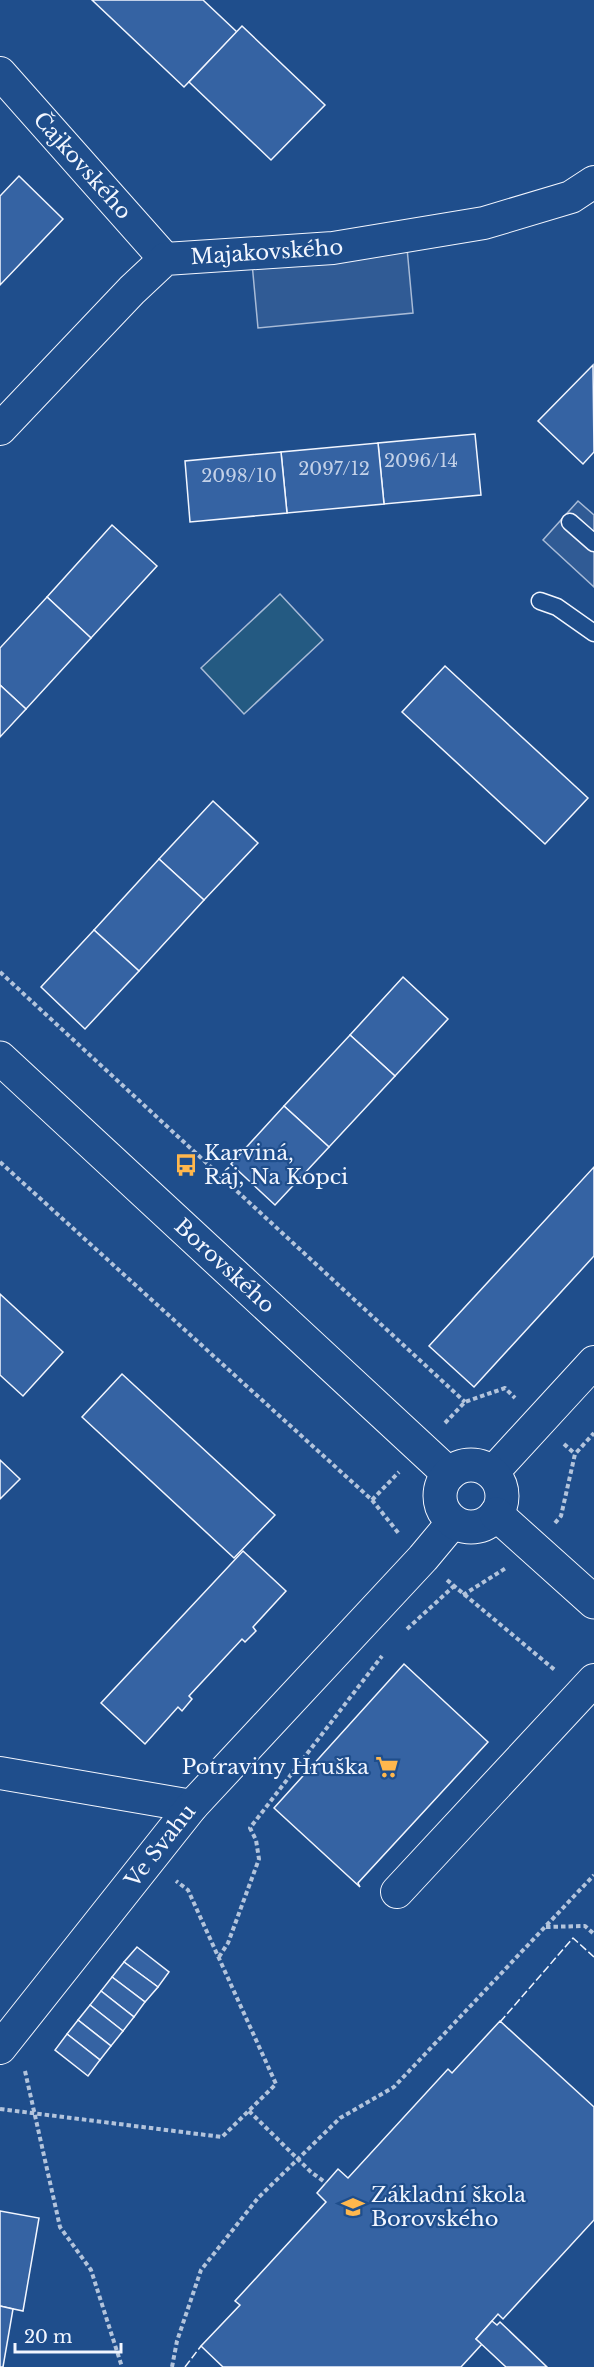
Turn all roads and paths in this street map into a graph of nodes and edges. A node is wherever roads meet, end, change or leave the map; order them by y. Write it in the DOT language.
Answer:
graph roads {
  1 [pos="0,73"];
  2 [pos="594,182"];
  3 [pos="165,259"];
  4 [pos="0,429"];
  5 [pos="570,522"];
  6 [pos="594,543"];
  7 [pos="540,601"];
  8 [pos="594,633"];
  9 [pos="0,972"];
  10 [pos="0,1058"];
  11 [pos="0,1162"];
  12 [pos="594,1362"];
  13 [pos="465,1402"];
  14 [pos="594,1433"];
  15 [pos="575,1454"];
  16 [pos="492,1473"];
  17 [pos="449,1474"];
  18 [pos="496,1514"];
  19 [pos="453,1522"];
  20 [pos="423,1558"];
  21 [pos="454,1586"];
  22 [pos="594,1602"];
  23 [pos="400,1635"];
  24 [pos="375,1664"];
  25 [pos="592,1683"];
  26 [pos="0,1773"];
  27 [pos="192,1806"];
  28 [pos="149,1860"];
  29 [pos="594,1875"];
  30 [pos="397,1892"];
  31 [pos="545,1927"];
  32 [pos="594,1934"];
  33 [pos="219,1958"];
  34 [pos="8,2037"];
  35 [pos="0,2109"];
  36 [pos="249,2111"];
  37 [pos="34,2112"];
  38 [pos="297,2158"];
  39 [pos="326,2183"];
  40 [pos="122,2367"];
  41 [pos="172,2367"];
  1 -- 3 [label="street, Čajkovského"];
  2 -- 3 [label="street, Majakovského"];
  3 -- 4 [label="street, Majakovského"];
  5 -- 6 [label="lane"];
  7 -- 8 [label="lane"];
  9 -- 13 [label="path"];
  10 -- 17 [label="main road, Borovského"];
  11 -- 20 [label="path"];
  12 -- 16 [label="street"];
  14 -- 15 [label="path"];
  16 -- 17 [label="main road"];
  16 -- 18 [label="main road"];
  17 -- 19 [label="main road"];
  18 -- 19 [label="main road"];
  18 -- 22 [label="main road"];
  19 -- 20 [label="street, Ve Svahu"];
  20 -- 21 [label="path"];
  20 -- 27 [label="street, Ve Svahu"];
  21 -- 23 [label="path"];
  21 -- 25 [label="path"];
  24 -- 33 [label="path"];
  25 -- 30 [label="street"];
  26 -- 27 [label="street"];
  27 -- 28 [label="street, Ve Svahu"];
  28 -- 33 [label="path"];
  28 -- 34 [label="street, Ve Svahu"];
  29 -- 31 [label="path"];
  31 -- 32 [label="path"];
  31 -- 38 [label="path"];
  33 -- 36 [label="path"];
  34 -- 37 [label="path"];
  35 -- 37 [label="path"];
  36 -- 37 [label="path"];
  36 -- 38 [label="path"];
  37 -- 40 [label="path"];
  38 -- 39 [label="path"];
  38 -- 41 [label="path"];
}
